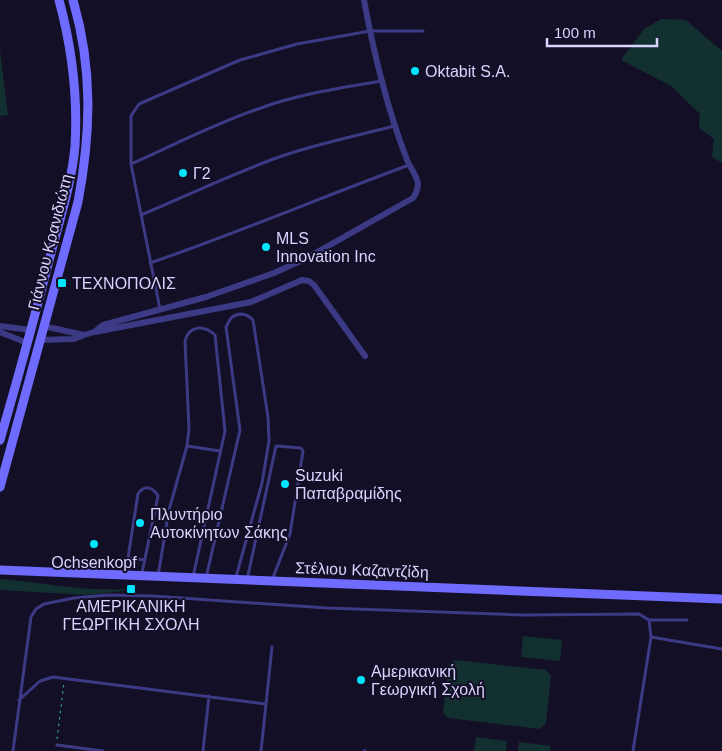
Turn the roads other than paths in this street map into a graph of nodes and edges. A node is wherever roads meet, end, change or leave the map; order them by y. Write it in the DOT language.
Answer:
graph roads {
  1 [pos="59,0"];
  2 [pos="73,0"];
  3 [pos="364,0"];
  4 [pos="423,31"];
  5 [pos="370,32"];
  6 [pos="381,81"];
  7 [pos="394,126"];
  8 [pos="131,164"];
  9 [pos="409,164"];
  10 [pos="140,215"];
  11 [pos="150,263"];
  12 [pos="160,309"];
  13 [pos="0,326"];
  14 [pos="43,326"];
  15 [pos="30,330"];
  16 [pos="0,332"];
  17 [pos="94,332"];
  18 [pos="84,335"];
  19 [pos="40,340"];
  20 [pos="27,343"];
  21 [pos="365,356"];
  22 [pos="0,440"];
  23 [pos="187,446"];
  24 [pos="220,450"];
  25 [pos="0,487"];
  26 [pos="128,558"];
  27 [pos="145,560"];
  28 [pos="2,568"];
  29 [pos="123,575"];
  30 [pos="142,576"];
  31 [pos="158,577"];
  32 [pos="193,578"];
  33 [pos="206,579"];
  34 [pos="235,580"];
  35 [pos="247,580"];
  36 [pos="272,582"];
  37 [pos="722,599"];
  38 [pos="649,620"];
  39 [pos="687,620"];
  40 [pos="651,637"];
  41 [pos="272,647"];
  42 [pos="722,649"];
  43 [pos="210,696"];
  44 [pos="19,700"];
  45 [pos="265,704"];
  46 [pos="56,745"];
  47 [pos="13,751"];
  48 [pos="103,751"];
  49 [pos="203,751"];
  50 [pos="261,751"];
  51 [pos="633,751"];
  1 -- 15 [label="street, Γιάννου Κρανιδιώτη"];
  2 -- 14 [label="street, Γιάννου Κρανιδιώτη"];
  3 -- 5 [label="street"];
  4 -- 5 [label="lane"];
  5 -- 6 [label="street"];
  5 -- 8 [label="lane"];
  6 -- 7 [label="street"];
  6 -- 8 [label="lane"];
  7 -- 9 [label="street"];
  7 -- 10 [label="lane"];
  8 -- 10 [label="lane"];
  9 -- 11 [label="lane"];
  9 -- 12 [label="street"];
  10 -- 11 [label="lane"];
  11 -- 12 [label="lane"];
  12 -- 17 [label="street"];
  13 -- 15 [label="street"];
  14 -- 18 [label="street"];
  14 -- 19 [label="street, Γιάννου Κρανιδιώτη"];
  15 -- 20 [label="street, Γιάννου Κρανιδιώτη"];
  16 -- 20 [label="street"];
  17 -- 18 [label="street"];
  17 -- 21 [label="street"];
  18 -- 19 [label="street"];
  19 -- 25 [label="street, Γιάννου Κρανιδιώτη"];
  20 -- 22 [label="street, Γιάννου Κρανιδιώτη"];
  23 -- 24 [label="lane"];
  23 -- 24 [label="lane"];
  23 -- 31 [label="lane"];
  24 -- 32 [label="lane"];
  26 -- 27 [label="lane"];
  26 -- 27 [label="lane"];
  26 -- 29 [label="lane"];
  27 -- 30 [label="lane"];
  28 -- 29 [label="street, Στέλιου Καζαντζίδη"];
  29 -- 30 [label="street, Στέλιου Καζαντζίδη"];
  30 -- 31 [label="street, Στέλιου Καζαντζίδη"];
  31 -- 32 [label="street, Στέλιου Καζαντζίδη"];
  32 -- 33 [label="street, Στέλιου Καζαντζίδη"];
  33 -- 34 [label="street, Στέλιου Καζαντζίδη"];
  33 -- 34 [label="lane"];
  34 -- 35 [label="street, Στέλιου Καζαντζίδη"];
  35 -- 36 [label="street, Στέλιου Καζαντζίδη"];
  35 -- 36 [label="lane"];
  36 -- 37 [label="street, Στέλιου Καζαντζίδη"];
  38 -- 39 [label="lane"];
  38 -- 40 [label="lane"];
  38 -- 44 [label="lane"];
  40 -- 42 [label="lane"];
  40 -- 51 [label="lane"];
  41 -- 45 [label="lane"];
  43 -- 44 [label="lane"];
  43 -- 45 [label="lane"];
  43 -- 49 [label="lane"];
  44 -- 47 [label="lane"];
  45 -- 50 [label="lane"];
  46 -- 48 [label="lane"];
}
